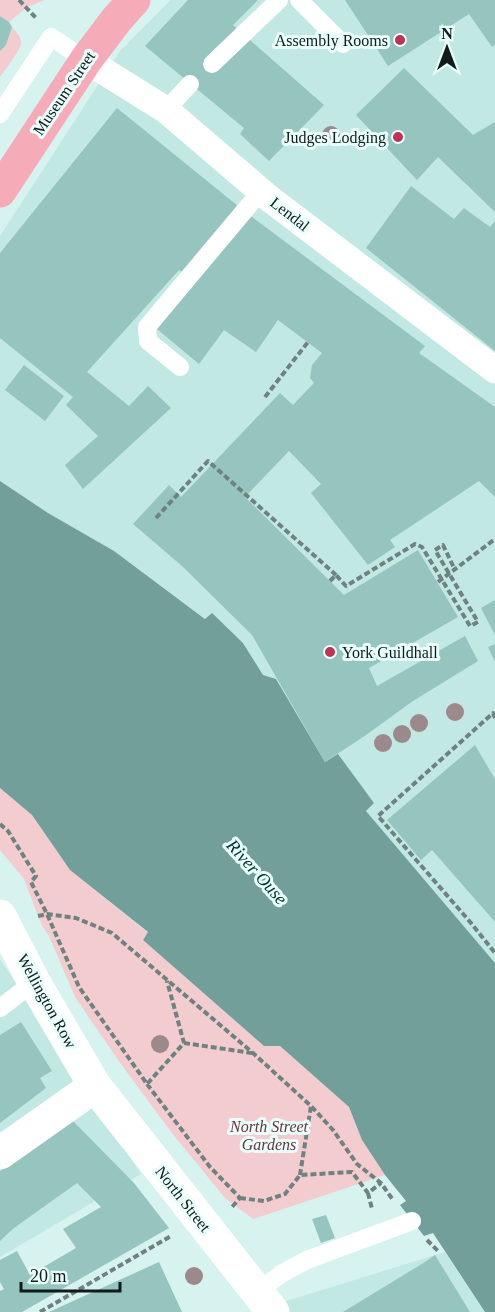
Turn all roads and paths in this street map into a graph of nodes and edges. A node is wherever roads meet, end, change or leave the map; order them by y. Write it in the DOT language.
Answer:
graph roads {
  1 [pos="134,0"];
  2 [pos="279,0"];
  3 [pos="299,0"];
  4 [pos="343,44"];
  5 [pos="86,60"];
  6 [pos="212,64"];
  7 [pos="190,84"];
  8 [pos="166,110"];
  9 [pos="0,114"];
  10 [pos="0,191"];
  11 [pos="261,191"];
  12 [pos="309,342"];
  13 [pos="180,367"];
  14 [pos="495,370"];
  15 [pos="265,397"];
  16 [pos="156,518"];
  17 [pos="495,539"];
  18 [pos="455,570"];
  19 [pos="449,574"];
  20 [pos="336,575"];
  21 [pos="330,581"];
  22 [pos="440,581"];
  23 [pos="495,718"];
  24 [pos="0,824"];
  25 [pos="47,915"];
  26 [pos="0,916"];
  27 [pos="38,916"];
  28 [pos="495,952"];
  29 [pos="167,980"];
  30 [pos="34,982"];
  31 [pos="0,1008"];
  32 [pos="184,1043"];
  33 [pos="253,1053"];
  34 [pos="147,1084"];
  35 [pos="95,1086"];
  36 [pos="311,1106"];
  37 [pos="0,1153"];
  38 [pos="300,1175"];
  39 [pos="381,1183"];
  40 [pos="368,1192"];
  41 [pos="390,1197"];
  42 [pos="240,1198"];
  43 [pos="234,1206"];
  44 [pos="373,1214"];
  45 [pos="412,1221"];
  46 [pos="202,1223"];
  47 [pos="423,1237"];
  48 [pos="439,1252"];
  49 [pos="265,1302"];
  50 [pos="40,1312"];
  1 -- 5 [label="main road, Museum Street"];
  2 -- 6 [label="lane"];
  3 -- 4 [label="lane"];
  5 -- 8 [label="street, Lendal"];
  5 -- 9 [label="lane"];
  5 -- 10 [label="main road, Museum Street"];
  7 -- 8 [label="lane"];
  8 -- 11 [label="street, Lendal"];
  11 -- 13 [label="lane"];
  11 -- 14 [label="street, Lendal"];
  12 -- 15 [label="path"];
  16 -- 20 [label="path"];
  17 -- 18 [label="path"];
  18 -- 19 [label="path"];
  18 -- 19 [label="path"];
  19 -- 22 [label="path"];
  19 -- 22 [label="path"];
  20 -- 21 [label="path"];
  20 -- 22 [label="path"];
  23 -- 28 [label="path"];
  24 -- 25 [label="path"];
  25 -- 27 [label="path"];
  25 -- 29 [label="path"];
  25 -- 34 [label="path"];
  26 -- 30 [label="street, Wellington Row"];
  29 -- 32 [label="path"];
  29 -- 33 [label="path"];
  30 -- 31 [label="lane"];
  30 -- 35 [label="street, Wellington Row"];
  32 -- 33 [label="path"];
  32 -- 34 [label="path"];
  33 -- 36 [label="path"];
  34 -- 42 [label="path"];
  35 -- 37 [label="street"];
  35 -- 46 [label="street, North Street"];
  36 -- 38 [label="path"];
  36 -- 39 [label="path"];
  38 -- 40 [label="path"];
  38 -- 42 [label="path"];
  39 -- 40 [label="path"];
  39 -- 41 [label="path"];
  40 -- 44 [label="path"];
  42 -- 43 [label="path"];
  45 -- 49 [label="lane"];
  46 -- 49 [label="street, North Street"];
  46 -- 50 [label="path"];
  47 -- 48 [label="path"];
}
